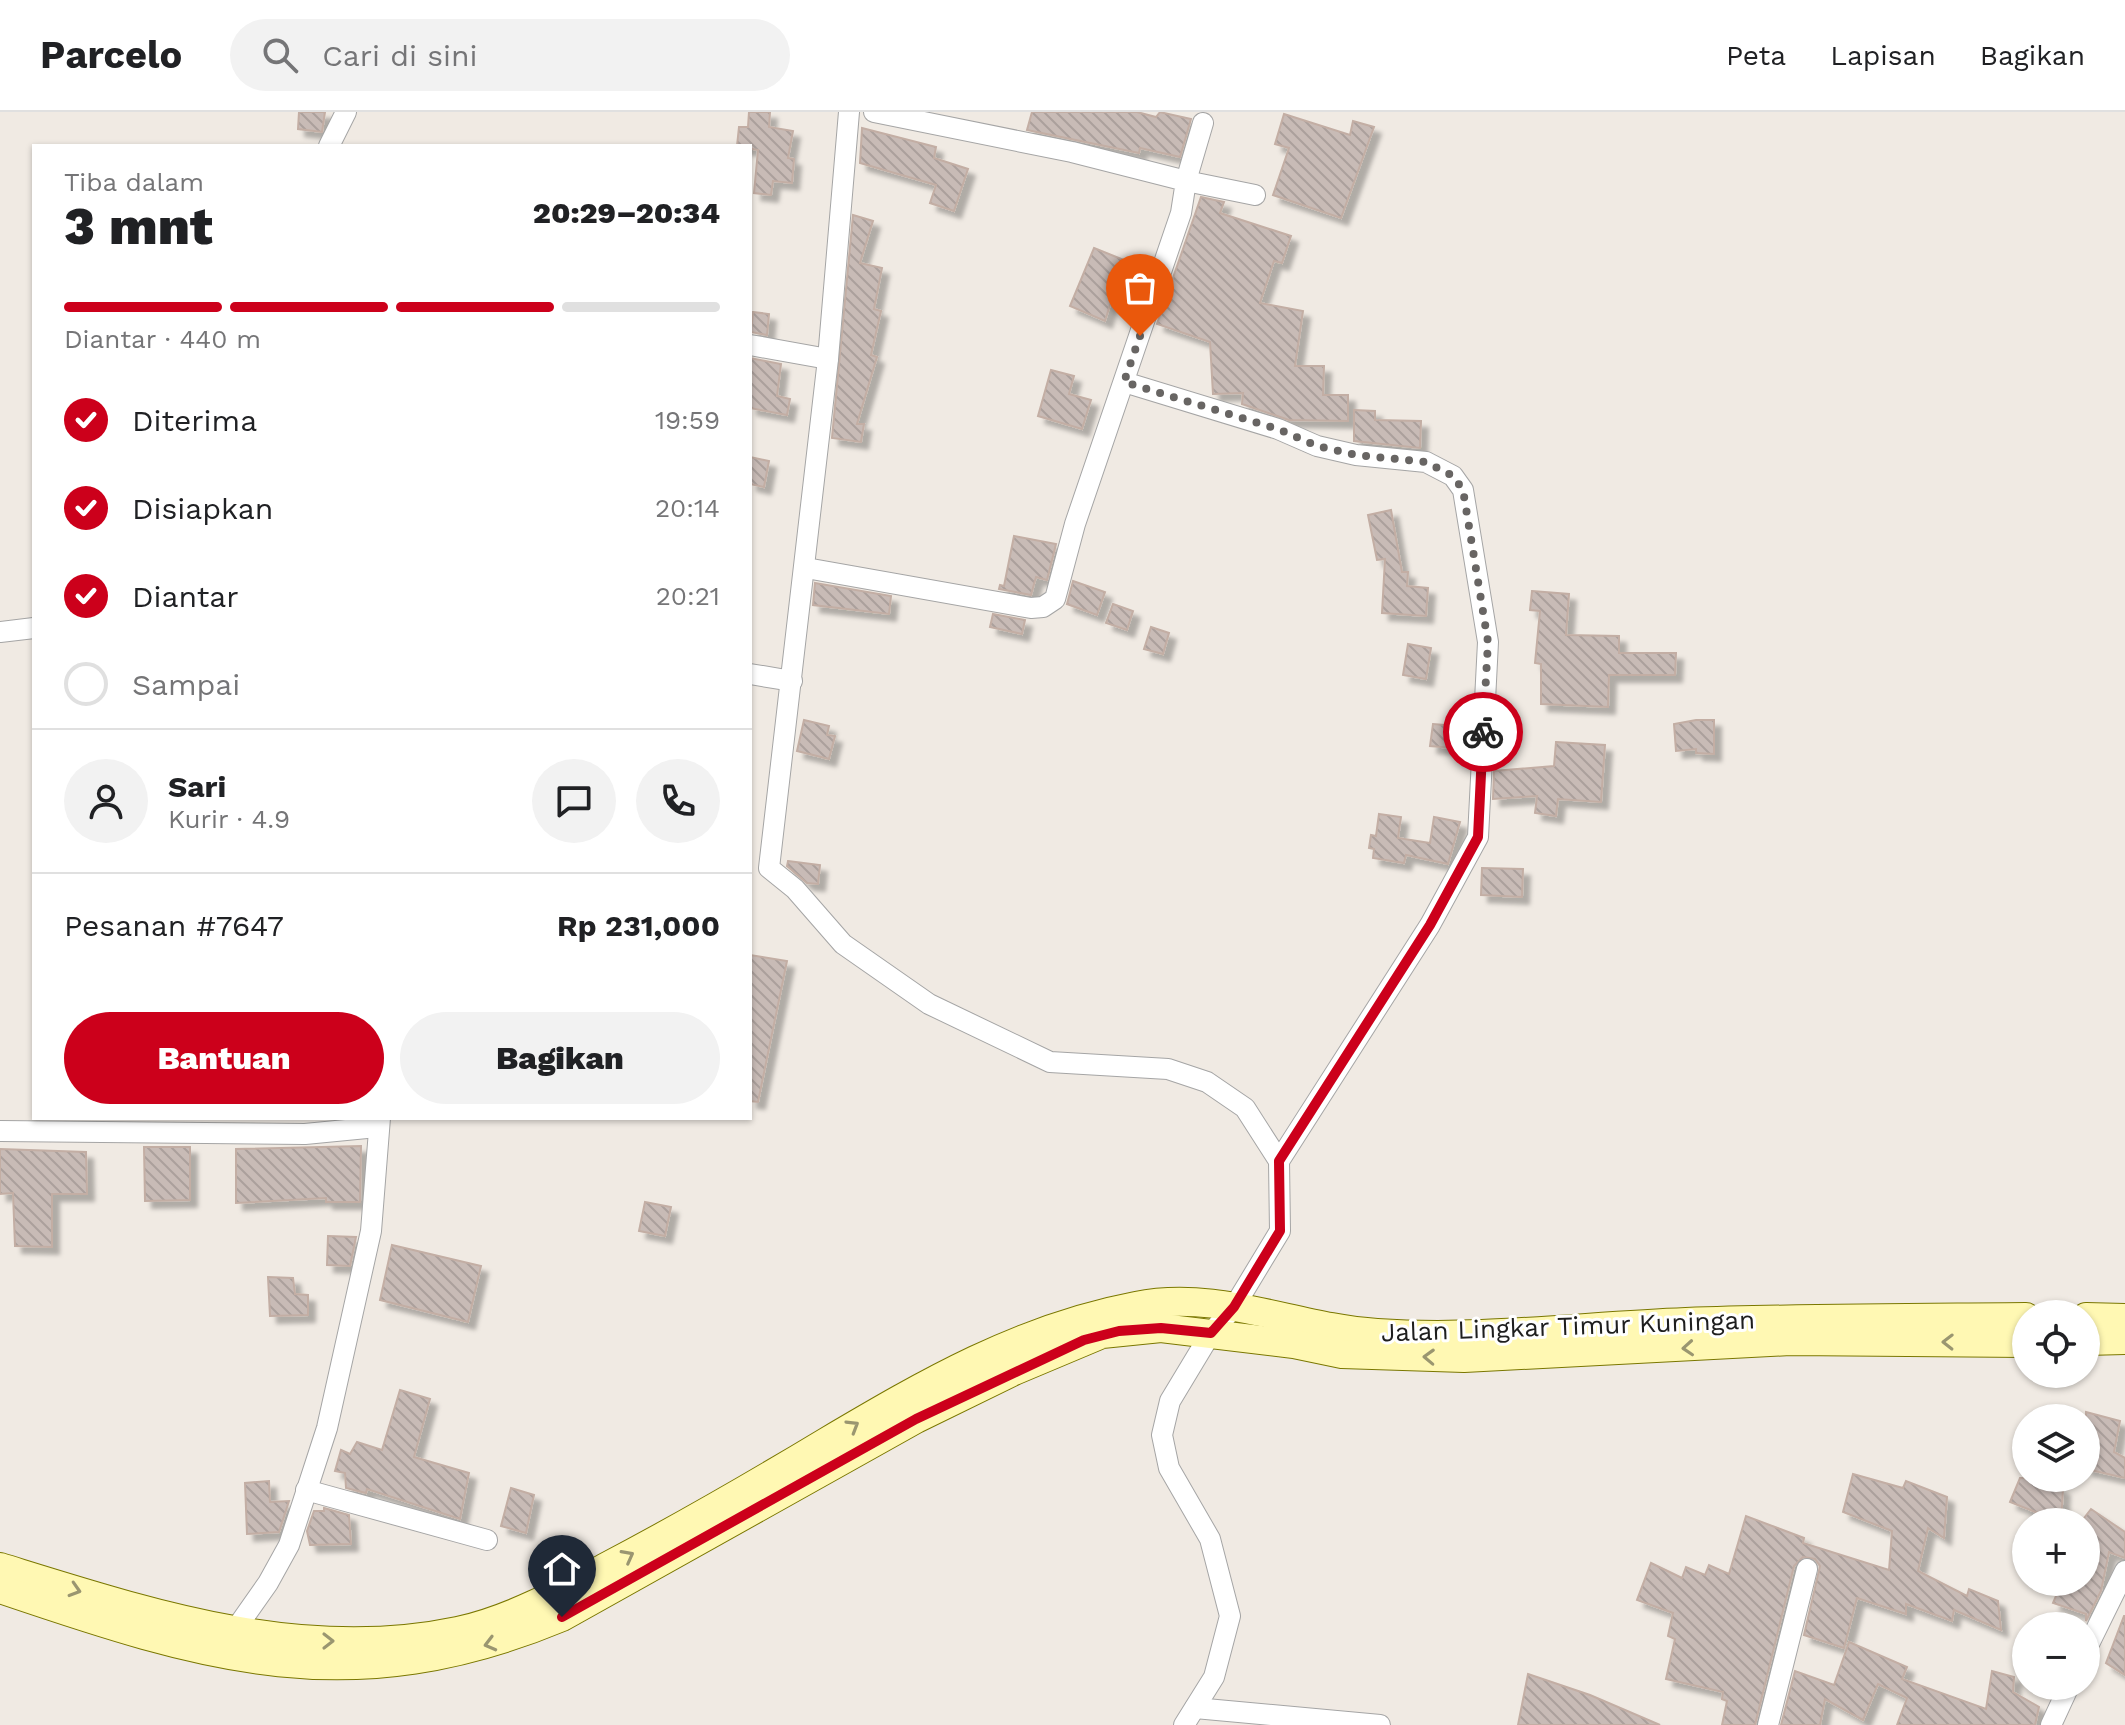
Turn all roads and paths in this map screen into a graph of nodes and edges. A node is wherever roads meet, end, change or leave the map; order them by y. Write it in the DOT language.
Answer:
graph roads {
  1 [pos="346,112"];
  2 [pos="849,112"];
  3 [pos="874,112"];
  4 [pos="1203,123"];
  5 [pos="330,144"];
  6 [pos="1186,181"];
  7 [pos="1255,195"];
  8 [pos="752,345"];
  9 [pos="828,359"];
  10 [pos="1124,382"];
  11 [pos="806,568"];
  12 [pos="32,628"];
  13 [pos="0,632"];
  14 [pos="752,674"];
  15 [pos="792,681"];
  16 [pos="760,866"];
  17 [pos="378,1123"];
  18 [pos="0,1131"];
  19 [pos="1279,1161"];
  20 [pos="1234,1307"];
  21 [pos="2012,1317"];
  22 [pos="2100,1317"];
  23 [pos="2125,1318"];
  24 [pos="1211,1333"];
  25 [pos="2125,1340"];
  26 [pos="2100,1341"];
  27 [pos="2012,1343"];
  28 [pos="306,1490"];
  29 [pos="487,1540"];
  30 [pos="0,1567"];
  31 [pos="1807,1569"];
  32 [pos="2125,1571"];
  33 [pos="0,1589"];
  34 [pos="2100,1622"];
  35 [pos="226,1644"];
  36 [pos="2063,1700"];
  37 [pos="1189,1717"];
  38 [pos="1380,1725"];
  39 [pos="1768,1725"];
  40 [pos="2051,1725"];
  1 -- 5 [label="street"];
  2 -- 9 [label="street"];
  3 -- 6 [label="street"];
  4 -- 6 [label="street"];
  6 -- 7 [label="street"];
  6 -- 10 [label="street"];
  8 -- 9 [label="street"];
  9 -- 11 [label="street"];
  10 -- 11 [label="street"];
  10 -- 19 [label="street"];
  11 -- 15 [label="street"];
  12 -- 13 [label="street"];
  14 -- 15 [label="street"];
  15 -- 16 [label="street"];
  16 -- 19 [label="street"];
  17 -- 18 [label="street"];
  17 -- 28 [label="street"];
  19 -- 20 [label="street"];
  20 -- 21 [label="main road, Jalan Lingkar Timur Kuningan"];
  20 -- 24 [label="street"];
  35 -- 20 [label="main road, Jalan Lingkar Timur Kuningan, one-way"];
  22 -- 23 [label="main road"];
  27 -- 24 [label="main road, Jalan Lingkar Timur Kuningan, one-way"];
  24 -- 35 [label="main road, Jalan Lingkar Timur Kuningan, one-way"];
  24 -- 37 [label="street"];
  25 -- 26 [label="main road"];
  28 -- 29 [label="street"];
  28 -- 35 [label="street"];
  30 -- 35 [label="main road, Jalan Lingkar Timur Kuningan, one-way"];
  31 -- 39 [label="street"];
  32 -- 34 [label="street"];
  33 -- 35 [label="main road, Jalan Lingkar Timur Kuningan"];
  36 -- 40 [label="street"];
  37 -- 38 [label="street"];
}
